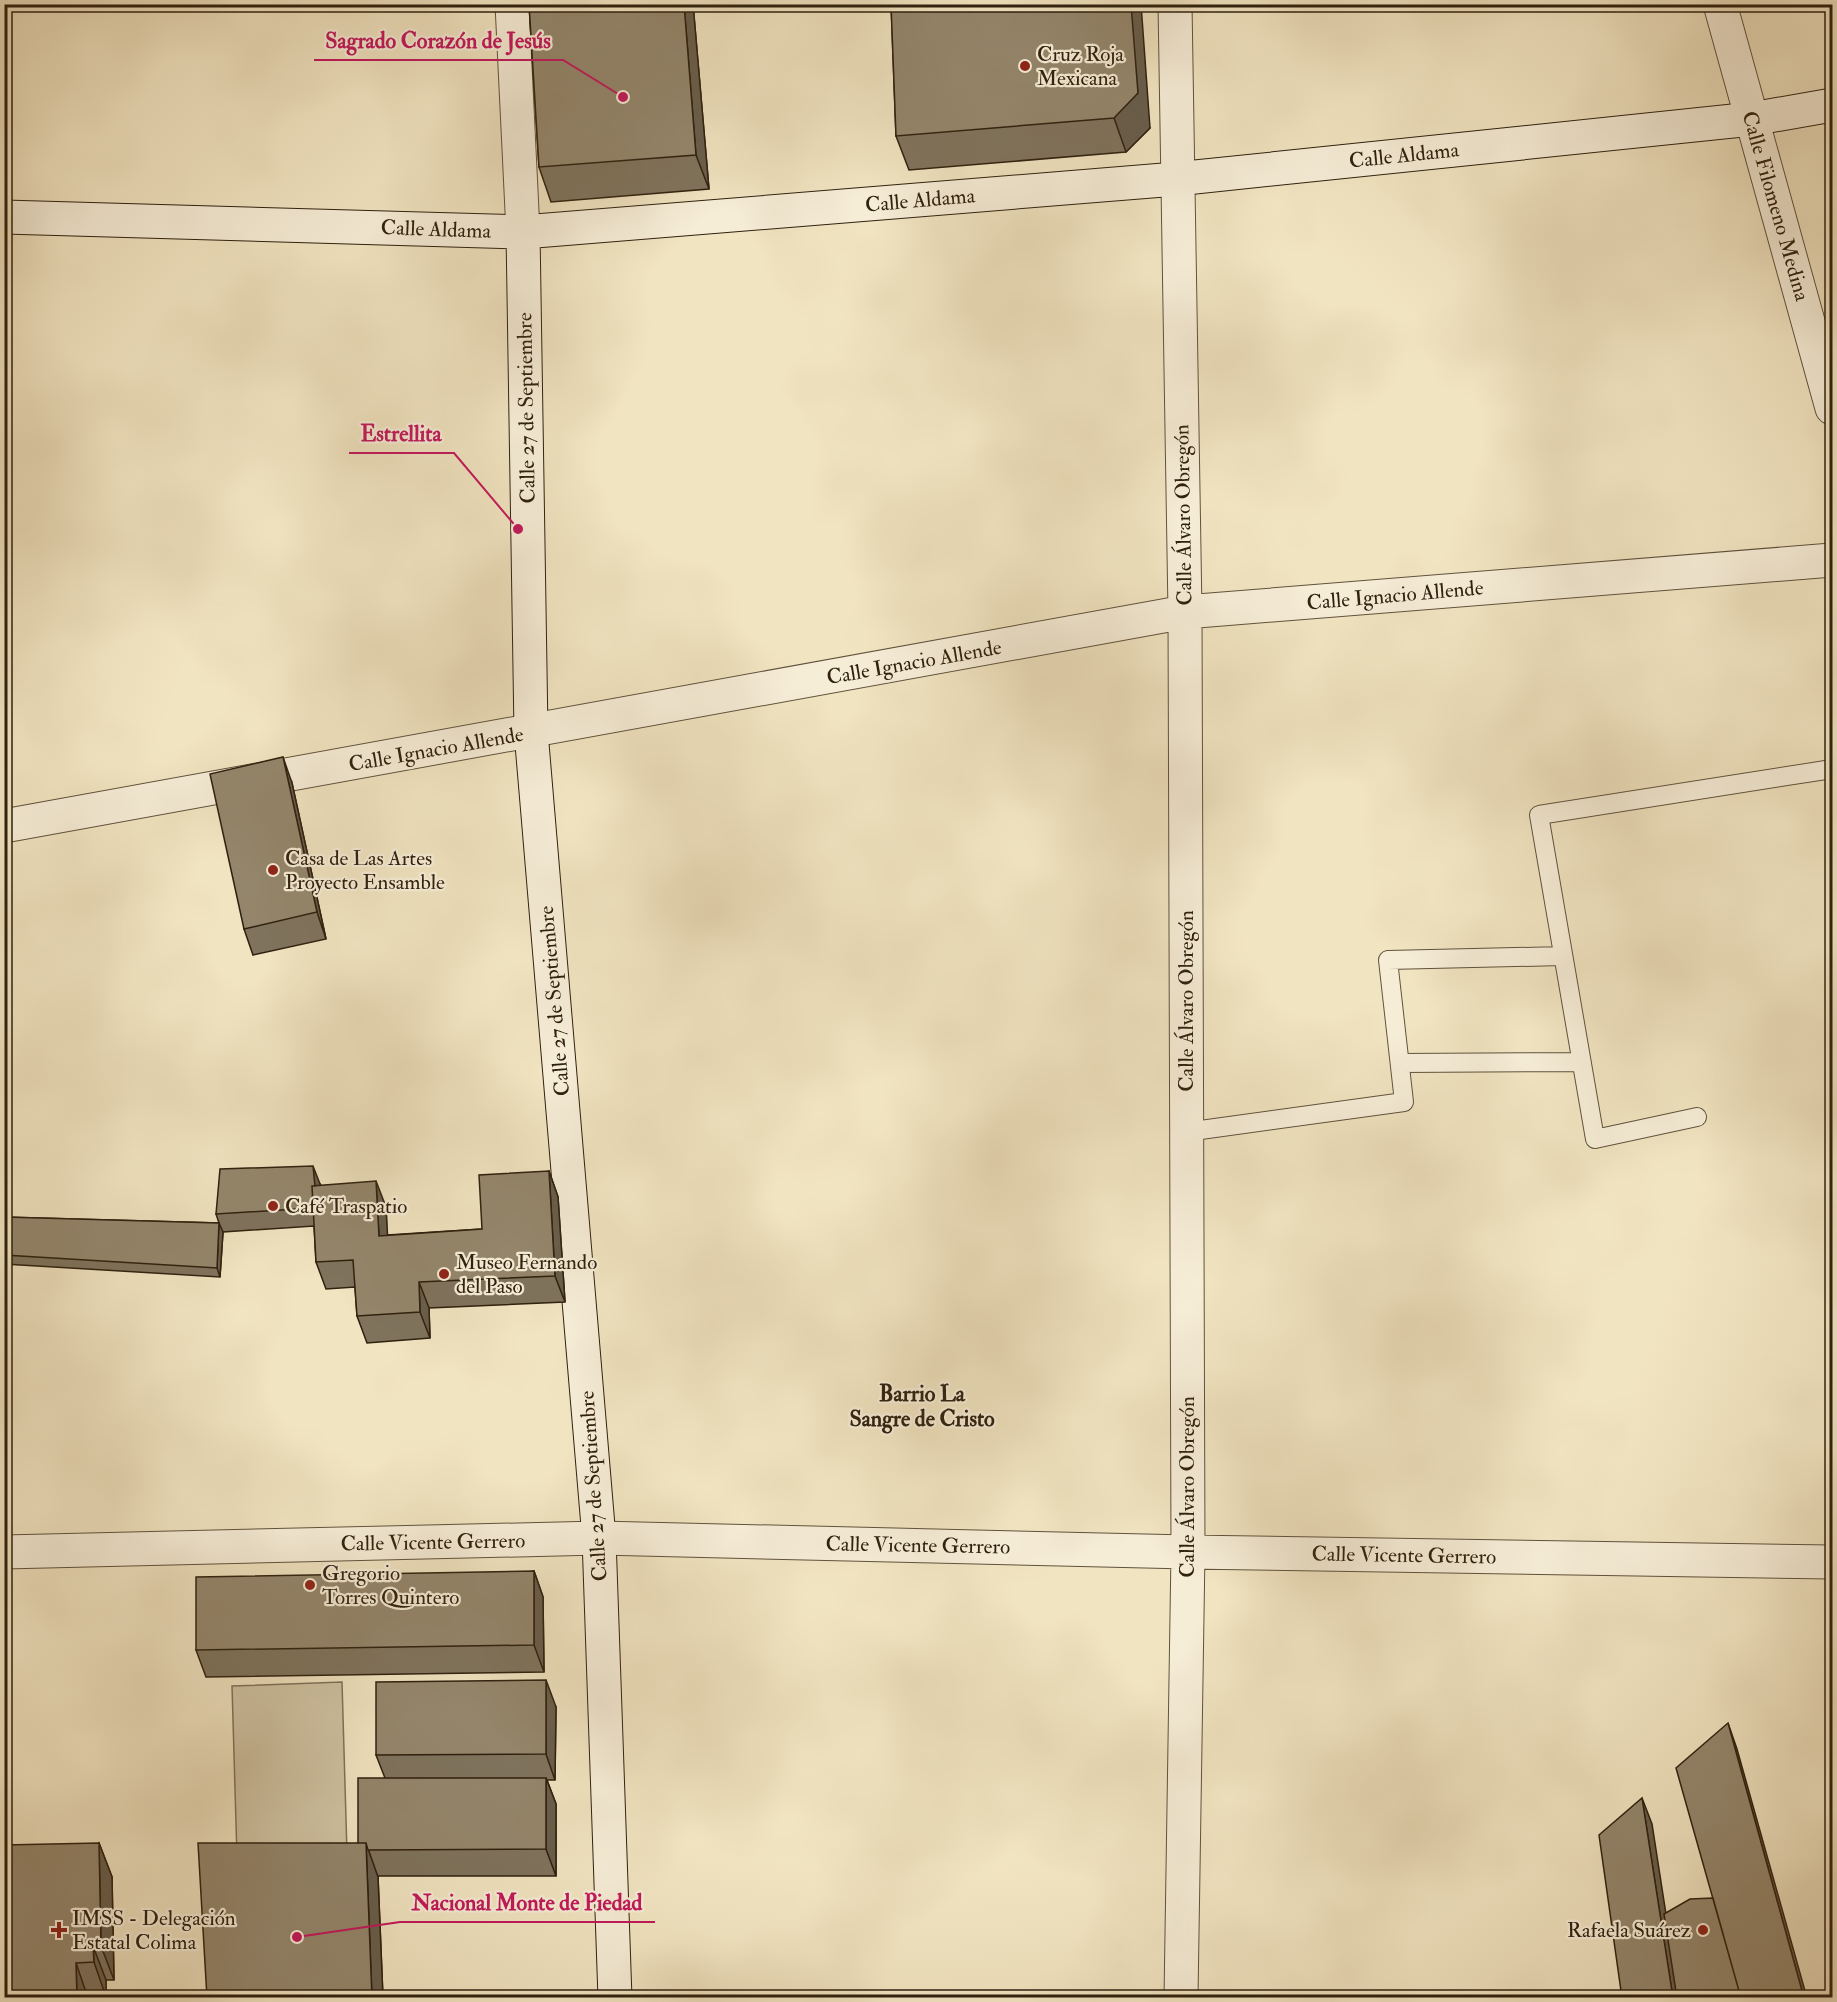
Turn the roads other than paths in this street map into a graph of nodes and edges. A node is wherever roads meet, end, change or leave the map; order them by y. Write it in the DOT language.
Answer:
graph roads {
  1 [pos="512,4"];
  2 [pos="1175,4"];
  3 [pos="1720,4"];
  4 [pos="1833,105"];
  5 [pos="1752,119"];
  6 [pos="1176,179"];
  7 [pos="4,217"];
  8 [pos="523,232"];
  9 [pos="1833,408"];
  10 [pos="1833,560"];
  11 [pos="1185,612"];
  12 [pos="531,732"];
  13 [pos="1833,769"];
  14 [pos="4,826"];
  15 [pos="1563,956"];
  16 [pos="1581,1062"];
  17 [pos="1400,1063"];
  18 [pos="1697,1117"];
  19 [pos="1186,1132"];
  20 [pos="599,1538"];
  21 [pos="4,1552"];
  22 [pos="1188,1552"];
  23 [pos="1833,1562"];
  24 [pos="615,1998"];
  25 [pos="1181,1998"];
  1 -- 8 [label="street, Calle 27 de Septiembre"];
  2 -- 6 [label="street, Calle Álvaro Obregón"];
  3 -- 5 [label="street, Calle Filomeno Medina"];
  4 -- 5 [label="street, Calle Aldama"];
  5 -- 6 [label="street, Calle Aldama"];
  5 -- 9 [label="street, Calle Filomeno Medina"];
  6 -- 8 [label="street, Calle Aldama"];
  6 -- 11 [label="street, Calle Álvaro Obregón"];
  7 -- 8 [label="street, Calle Aldama"];
  8 -- 12 [label="street, Calle 27 de Septiembre"];
  10 -- 11 [label="street, Calle Ignacio Allende"];
  11 -- 12 [label="street, Calle Ignacio Allende"];
  11 -- 19 [label="street, Calle Álvaro Obregón"];
  12 -- 14 [label="street, Calle Ignacio Allende"];
  12 -- 20 [label="street, Calle 27 de Septiembre"];
  13 -- 15 [label="lane"];
  15 -- 16 [label="lane"];
  15 -- 17 [label="lane"];
  16 -- 17 [label="lane"];
  16 -- 18 [label="lane"];
  17 -- 19 [label="lane"];
  19 -- 22 [label="street, Calle Álvaro Obregón"];
  20 -- 21 [label="street, Calle Vicente Gerrero"];
  20 -- 22 [label="street, Calle Vicente Gerrero"];
  20 -- 24 [label="street, Calle 27 de Septiembre"];
  22 -- 23 [label="street, Calle Vicente Gerrero"];
  22 -- 25 [label="street, Calle Álvaro Obregón"];
}
